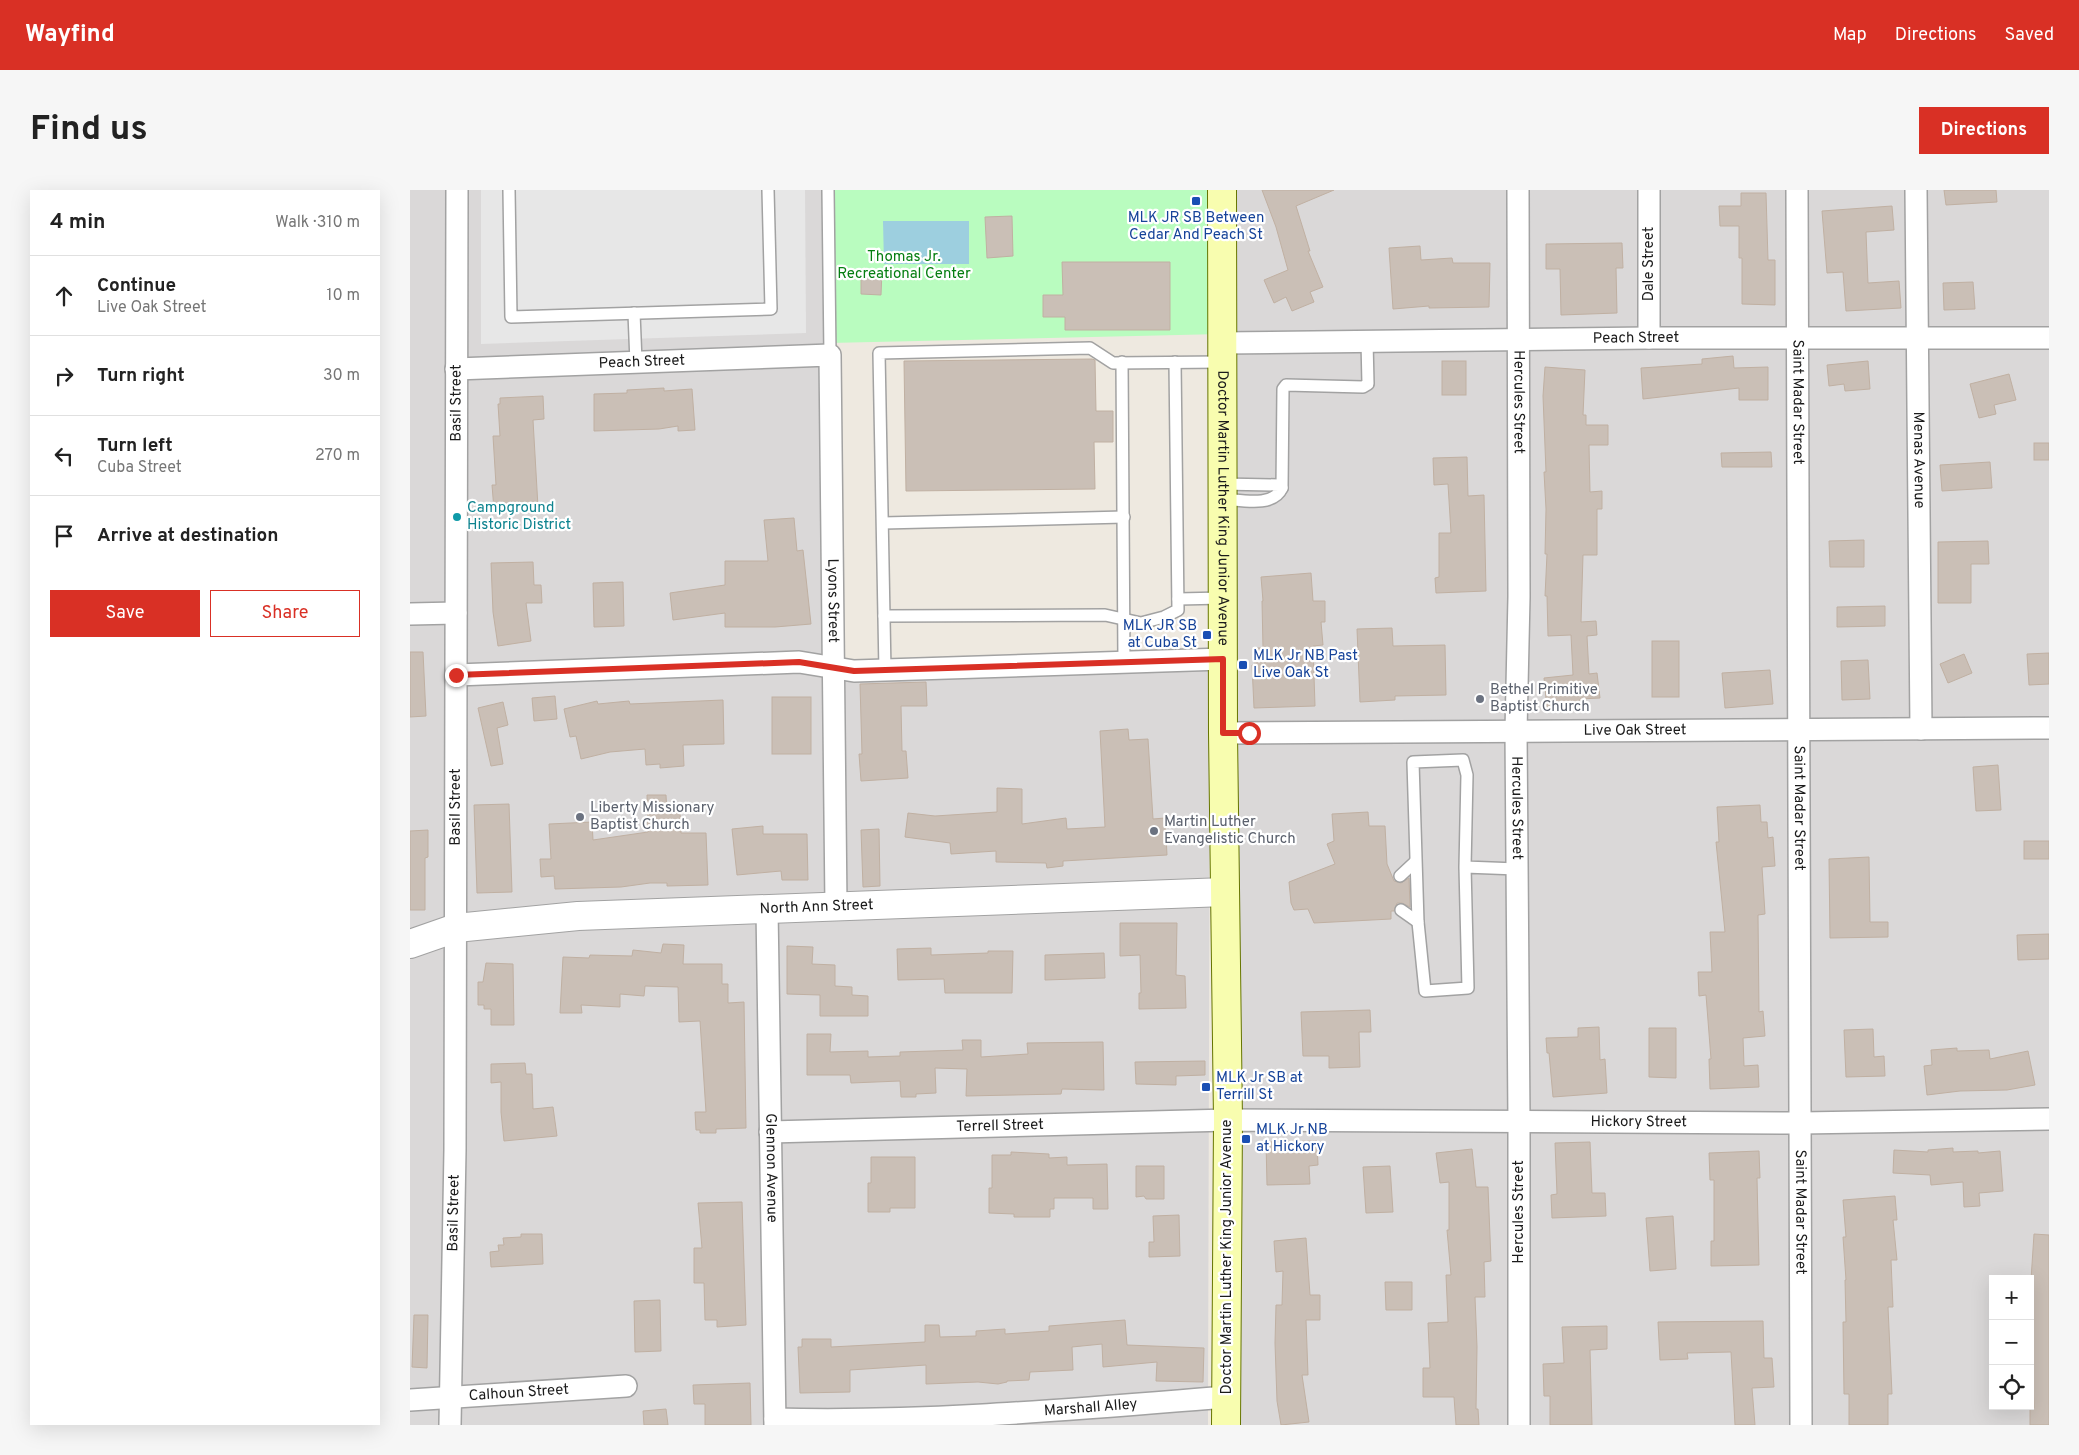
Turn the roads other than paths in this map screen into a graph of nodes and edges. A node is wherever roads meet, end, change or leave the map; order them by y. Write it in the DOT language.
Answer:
graph roads {
  1 [pos="457,190"];
  2 [pos="509,190"];
  3 [pos="768,190"];
  4 [pos="828,190"];
  5 [pos="1222,190"];
  6 [pos="1518,190"];
  7 [pos="1649,190"];
  8 [pos="1797,190"];
  9 [pos="1916,190"];
  10 [pos="634,313"];
  11 [pos="1649,338"];
  12 [pos="2049,338"];
  13 [pos="1518,339"];
  14 [pos="1798,339"];
  15 [pos="1918,339"];
  16 [pos="1367,341"];
  17 [pos="1222,353"];
  18 [pos="830,355"];
  19 [pos="636,362"];
  20 [pos="1122,362"];
  21 [pos="1175,362"];
  22 [pos="456,369"];
  23 [pos="1282,488"];
  24 [pos="1223,491"];
  25 [pos="1124,517"];
  26 [pos="882,523"];
  27 [pos="1223,598"];
  28 [pos="1178,599"];
  29 [pos="456,613"];
  30 [pos="410,614"];
  31 [pos="884,616"];
  32 [pos="1125,620"];
  33 [pos="1223,659"];
  34 [pos="1124,662"];
  35 [pos="833,668"];
  36 [pos="885,670"];
  37 [pos="456,675"];
  38 [pos="2049,728"];
  39 [pos="1799,729"];
  40 [pos="1920,729"];
  41 [pos="1516,731"];
  42 [pos="1223,733"];
  43 [pos="1415,862"];
  44 [pos="1464,867"];
  45 [pos="1517,869"];
  46 [pos="1400,876"];
  47 [pos="1225,892"];
  48 [pos="836,906"];
  49 [pos="767,909"];
  50 [pos="1401,910"];
  51 [pos="1418,922"];
  52 [pos="456,928"];
  53 [pos="410,944"];
  54 [pos="2049,1119"];
  55 [pos="1228,1120"];
  56 [pos="1519,1121"];
  57 [pos="1801,1123"];
  58 [pos="770,1132"];
  59 [pos="626,1386"];
  60 [pos="450,1397"];
  61 [pos="1226,1398"];
  62 [pos="410,1400"];
  63 [pos="775,1422"];
  64 [pos="450,1425"];
  65 [pos="1226,1425"];
  66 [pos="1519,1425"];
  67 [pos="1801,1425"];
  1 -- 22 [label="street, Basil Street"];
  2 -- 10 [label="lane"];
  3 -- 10 [label="lane"];
  4 -- 18 [label="lane"];
  5 -- 17 [label="main road, Doctor Martin Luther King Junior Avenue"];
  6 -- 13 [label="street, Hercules Street"];
  7 -- 11 [label="street, Dale Street"];
  8 -- 14 [label="street, Saint Madar Street"];
  9 -- 15 [label="street, Menas Avenue"];
  10 -- 19 [label="lane"];
  11 -- 13 [label="street, Peach Street"];
  11 -- 14 [label="street, Peach Street"];
  12 -- 15 [label="street, Peach Street"];
  13 -- 16 [label="street, Peach Street"];
  13 -- 41 [label="street, Hercules Street"];
  14 -- 15 [label="street, Peach Street"];
  14 -- 39 [label="street, Saint Madar Street"];
  15 -- 40 [label="street, Menas Avenue"];
  16 -- 17 [label="street, Peach Street"];
  16 -- 23 [label="lane"];
  17 -- 21 [label="lane"];
  17 -- 24 [label="main road, Doctor Martin Luther King Junior Avenue"];
  18 -- 19 [label="street, Peach Street"];
  18 -- 35 [label="street, Lyons Street"];
  19 -- 22 [label="street, Peach Street"];
  20 -- 21 [label="lane"];
  20 -- 25 [label="lane"];
  20 -- 26 [label="lane"];
  21 -- 28 [label="lane"];
  22 -- 29 [label="street, Basil Street"];
  23 -- 24 [label="lane"];
  23 -- 24 [label="lane"];
  24 -- 27 [label="main road, Doctor Martin Luther King Junior Avenue"];
  25 -- 26 [label="lane"];
  25 -- 32 [label="lane"];
  26 -- 31 [label="lane"];
  27 -- 28 [label="lane"];
  27 -- 33 [label="main road, Doctor Martin Luther King Junior Avenue"];
  28 -- 32 [label="lane"];
  29 -- 30 [label="street"];
  29 -- 37 [label="street, Basil Street"];
  31 -- 32 [label="lane"];
  31 -- 36 [label="lane"];
  32 -- 34 [label="lane"];
  33 -- 34 [label="street"];
  33 -- 42 [label="main road, Doctor Martin Luther King Junior Avenue"];
  34 -- 36 [label="street"];
  35 -- 36 [label="street"];
  35 -- 37 [label="street"];
  35 -- 48 [label="street, Lyons Street"];
  37 -- 52 [label="street, Basil Street"];
  38 -- 40 [label="street, Live Oak Street"];
  39 -- 40 [label="street, Live Oak Street"];
  39 -- 41 [label="street, Live Oak Street"];
  39 -- 57 [label="street, Saint Madar Street"];
  41 -- 42 [label="street, Live Oak Street"];
  41 -- 45 [label="street, Hercules Street"];
  42 -- 47 [label="main road, Doctor Martin Luther King Junior Avenue"];
  43 -- 44 [label="lane"];
  43 -- 46 [label="lane"];
  43 -- 51 [label="lane"];
  44 -- 45 [label="lane"];
  44 -- 51 [label="lane"];
  45 -- 56 [label="street, Hercules Street"];
  47 -- 48 [label="street, North Ann Street"];
  47 -- 55 [label="main road, Doctor Martin Luther King Junior Avenue"];
  48 -- 49 [label="street, North Ann Street"];
  49 -- 52 [label="street, North Ann Street"];
  49 -- 58 [label="street, Glennon Avenue"];
  50 -- 51 [label="lane"];
  52 -- 53 [label="street, North Ann Street"];
  52 -- 60 [label="street, Basil Street"];
  54 -- 57 [label="street, Hickory Street"];
  55 -- 56 [label="street, Hickory Street"];
  55 -- 58 [label="street, Terrell Street"];
  55 -- 61 [label="main road, Doctor Martin Luther King Junior Avenue"];
  56 -- 57 [label="street, Hickory Street"];
  56 -- 66 [label="street, Hercules Street"];
  57 -- 67 [label="street, Saint Madar Street"];
  58 -- 63 [label="street, Glennon Avenue"];
  59 -- 60 [label="street, Calhoun Street"];
  60 -- 62 [label="street, Calhoun Street"];
  60 -- 64 [label="street, Basil Street"];
  61 -- 63 [label="street, Marshall Alley"];
  61 -- 65 [label="main road, Doctor Martin Luther King Junior Avenue"];
}
